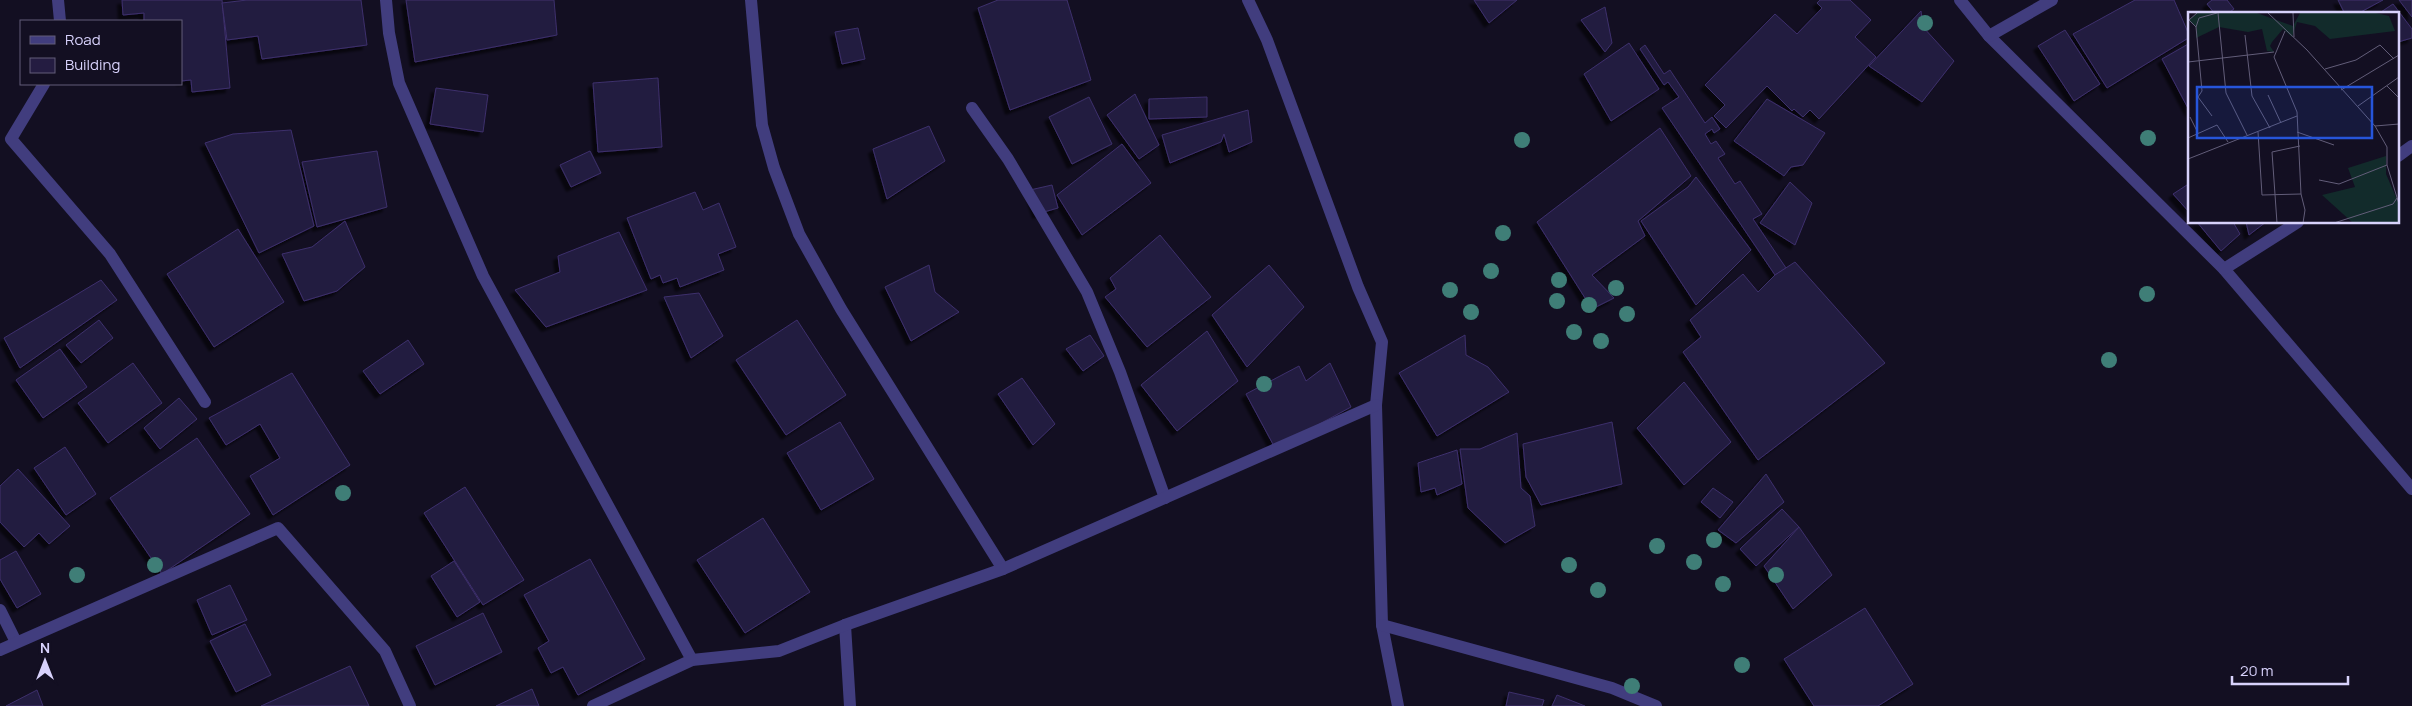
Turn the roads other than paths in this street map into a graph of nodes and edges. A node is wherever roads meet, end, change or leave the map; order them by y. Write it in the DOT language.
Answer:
graph roads {
  1 [pos="58,0"];
  2 [pos="386,0"];
  3 [pos="751,0"];
  4 [pos="1248,0"];
  5 [pos="1960,0"];
  6 [pos="2052,0"];
  7 [pos="60,20"];
  8 [pos="1989,36"];
  9 [pos="43,85"];
  10 [pos="972,108"];
  11 [pos="5,142"];
  12 [pos="2412,146"];
  13 [pos="2400,155"];
  14 [pos="2295,224"];
  15 [pos="2224,269"];
  16 [pos="204,402"];
  17 [pos="1376,405"];
  18 [pos="2412,489"];
  19 [pos="1165,498"];
  20 [pos="1003,569"];
  21 [pos="0,610"];
  22 [pos="845,625"];
  23 [pos="1382,625"];
  24 [pos="16,642"];
  25 [pos="0,650"];
  26 [pos="692,660"];
  27 [pos="410,706"];
  28 [pos="593,706"];
  29 [pos="850,706"];
  30 [pos="1398,706"];
  31 [pos="1656,706"];
  1 -- 7 [label="street"];
  2 -- 26 [label="street"];
  3 -- 20 [label="street"];
  4 -- 17 [label="street"];
  5 -- 8 [label="street"];
  6 -- 8 [label="street"];
  8 -- 15 [label="street"];
  9 -- 11 [label="street"];
  10 -- 19 [label="street"];
  11 -- 16 [label="street"];
  12 -- 13 [label="street"];
  14 -- 15 [label="street"];
  15 -- 18 [label="street"];
  17 -- 19 [label="street"];
  17 -- 23 [label="street"];
  19 -- 20 [label="street"];
  20 -- 22 [label="street"];
  21 -- 24 [label="street"];
  22 -- 26 [label="street"];
  22 -- 29 [label="street"];
  23 -- 30 [label="street"];
  23 -- 31 [label="street"];
  24 -- 25 [label="street"];
  24 -- 27 [label="street"];
  26 -- 28 [label="street"];
}
